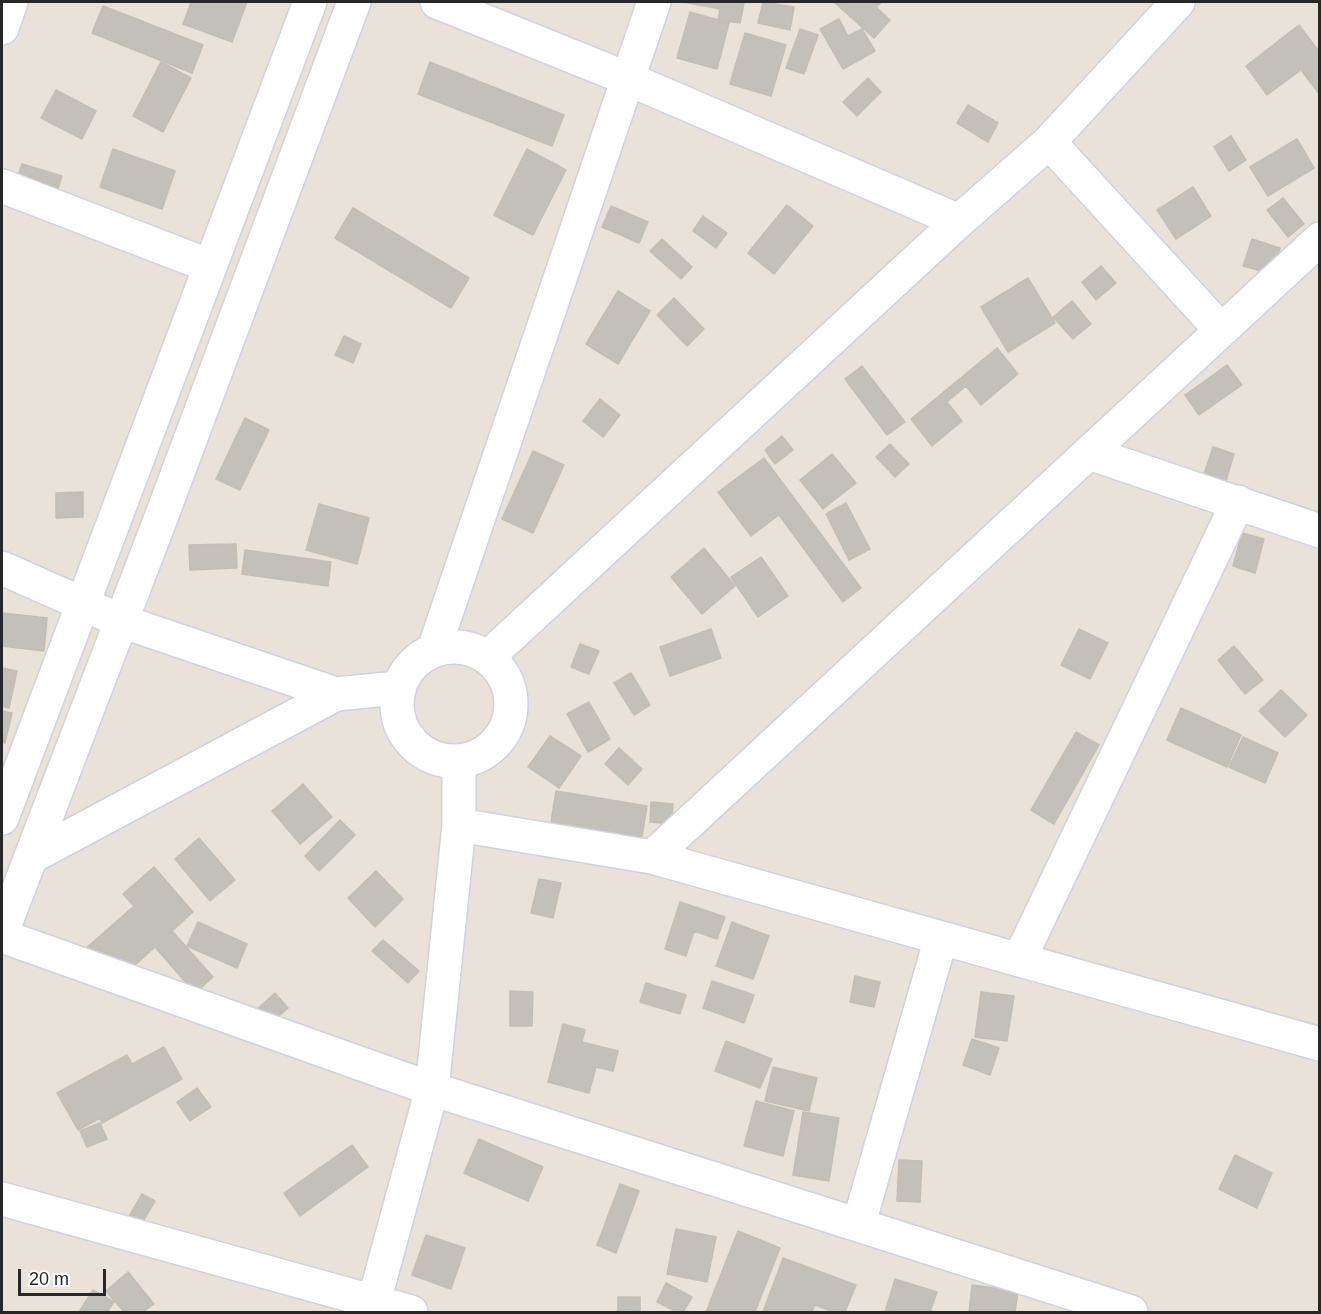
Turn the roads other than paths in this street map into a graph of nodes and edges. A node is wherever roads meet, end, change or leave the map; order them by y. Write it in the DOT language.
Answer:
graph roads {
  1 [pos="11,2"];
  2 [pos="310,2"];
  3 [pos="354,2"];
  4 [pos="437,2"];
  5 [pos="654,2"];
  6 [pos="1178,2"];
  7 [pos="2,28"];
  8 [pos="626,78"];
  9 [pos="1049,142"];
  10 [pos="2,186"];
  11 [pos="958,221"];
  12 [pos="1320,239"];
  13 [pos="210,266"];
  14 [pos="1221,330"];
  15 [pos="1089,453"];
  16 [pos="1238,502"];
  17 [pos="1320,531"];
  18 [pos="2,568"];
  19 [pos="84,604"];
  20 [pos="121,621"];
  21 [pos="434,649"];
  22 [pos="488,657"];
  23 [pos="398,688"];
  24 [pos="336,694"];
  25 [pos="459,761"];
  26 [pos="2,818"];
  27 [pos="459,825"];
  28 [pos="31,856"];
  29 [pos="652,857"];
  30 [pos="2,934"];
  31 [pos="941,938"];
  32 [pos="1019,960"];
  33 [pos="1320,1044"];
  34 [pos="432,1089"];
  35 [pos="2,1199"];
  36 [pos="859,1223"];
  37 [pos="373,1308"];
  38 [pos="411,1312"];
  39 [pos="1131,1312"];
  1 -- 7 [label="street"];
  2 -- 13 [label="street"];
  3 -- 20 [label="street"];
  4 -- 8 [label="street"];
  5 -- 8 [label="street"];
  6 -- 9 [label="street"];
  8 -- 11 [label="street"];
  8 -- 21 [label="street"];
  9 -- 11 [label="street"];
  9 -- 14 [label="street"];
  10 -- 13 [label="street"];
  11 -- 22 [label="street"];
  12 -- 14 [label="street"];
  13 -- 19 [label="street"];
  14 -- 15 [label="street"];
  15 -- 16 [label="street"];
  15 -- 29 [label="street"];
  16 -- 17 [label="street"];
  16 -- 32 [label="street"];
  18 -- 19 [label="street"];
  19 -- 20 [label="street"];
  19 -- 26 [label="street"];
  20 -- 24 [label="street"];
  20 -- 28 [label="street"];
  21 -- 22 [label="street"];
  21 -- 23 [label="street"];
  22 -- 25 [label="street"];
  23 -- 24 [label="street"];
  23 -- 25 [label="street"];
  24 -- 28 [label="street"];
  25 -- 27 [label="street"];
  27 -- 29 [label="street"];
  27 -- 34 [label="street"];
  28 -- 30 [label="street"];
  29 -- 31 [label="street"];
  30 -- 34 [label="street"];
  31 -- 32 [label="street"];
  31 -- 36 [label="street"];
  32 -- 33 [label="street"];
  34 -- 36 [label="street"];
  34 -- 37 [label="street"];
  35 -- 37 [label="street"];
  36 -- 39 [label="street"];
  37 -- 38 [label="street"];
}
